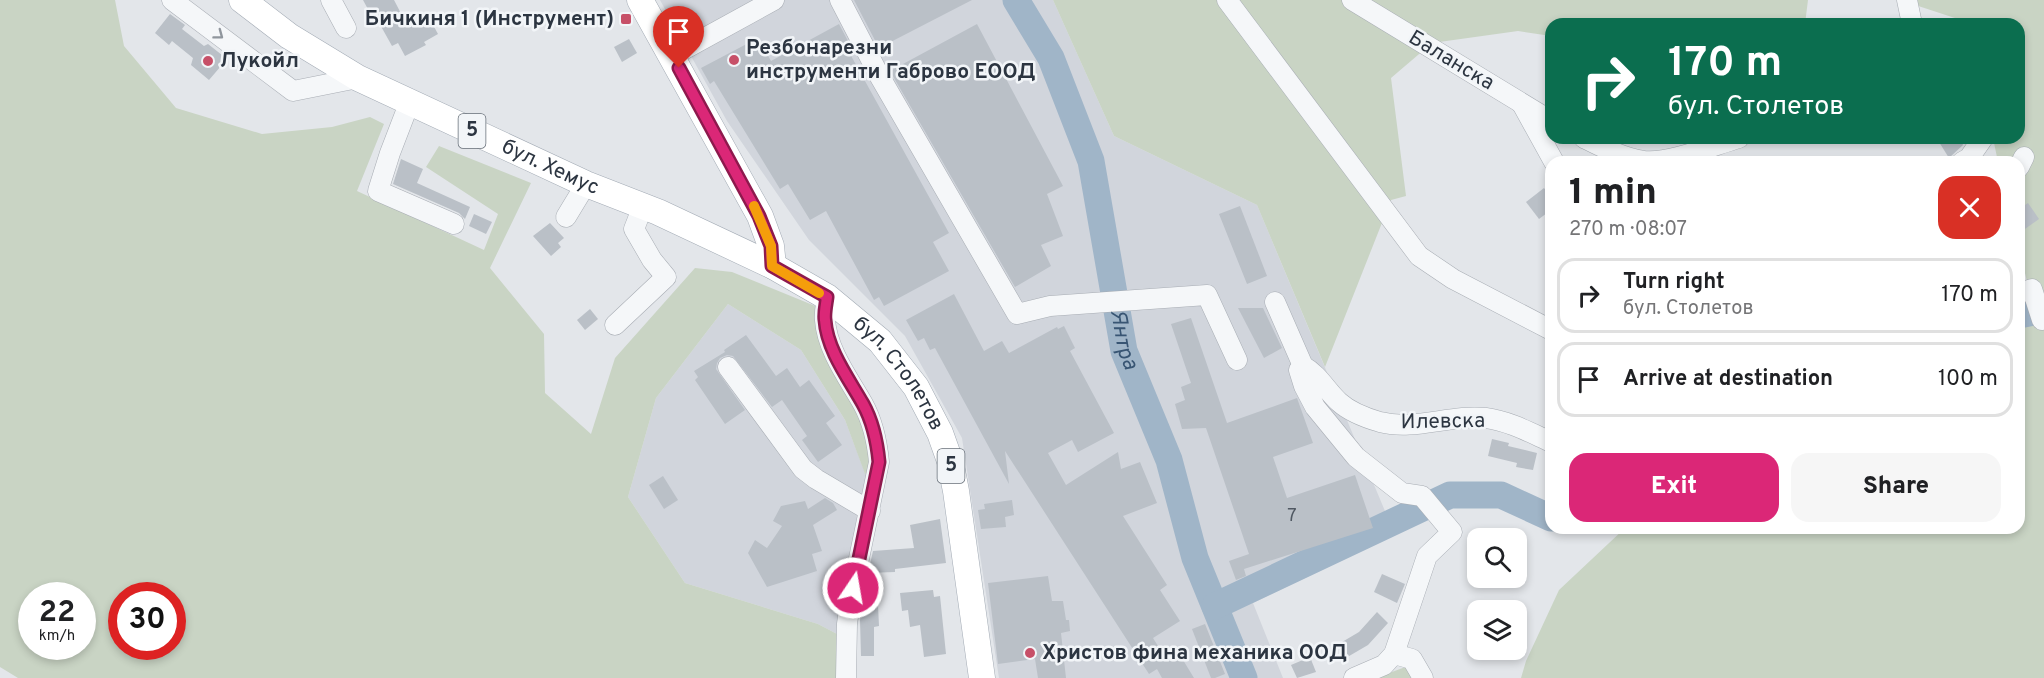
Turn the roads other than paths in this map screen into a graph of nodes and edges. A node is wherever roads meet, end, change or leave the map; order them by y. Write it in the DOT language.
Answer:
graph roads {
  1 [pos="172,0"];
  2 [pos="242,0"];
  3 [pos="331,0"];
  4 [pos="640,0"];
  5 [pos="774,0"];
  6 [pos="840,0"];
  7 [pos="1227,0"];
  8 [pos="1352,0"];
  9 [pos="1907,0"];
  10 [pos="1911,18"];
  11 [pos="346,28"];
  12 [pos="672,56"];
  13 [pos="358,78"];
  14 [pos="410,101"];
  15 [pos="1522,104"];
  16 [pos="1545,117"];
  17 [pos="1596,144"];
  18 [pos="1719,144"];
  19 [pos="1551,156"];
  20 [pos="1628,156"];
  21 [pos="1679,156"];
  22 [pos="586,184"];
  23 [pos="643,206"];
  24 [pos="566,217"];
  25 [pos="454,224"];
  26 [pos="772,266"];
  27 [pos="827,297"];
  28 [pos="1275,302"];
  29 [pos="615,325"];
  30 [pos="1545,327"];
  31 [pos="1237,360"];
  32 [pos="1303,366"];
  33 [pos="728,367"];
  34 [pos="1545,439"];
  35 [pos="870,511"];
  36 [pos="1394,654"];
  37 [pos="846,678"];
  38 [pos="982,678"];
  39 [pos="1354,678"];
  40 [pos="1423,678"];
  1 -- 13 [label="street, one-way"];
  2 -- 13 [label="main road, бул. Хемус / 5"];
  3 -- 11 [label="street"];
  4 -- 12 [label="main road"];
  5 -- 12 [label="street"];
  6 -- 31 [label="street"];
  7 -- 30 [label="street"];
  8 -- 15 [label="street, Баланска"];
  9 -- 10 [label="street"];
  12 -- 26 [label="main road"];
  13 -- 14 [label="main road, бул. Хемус / 5"];
  14 -- 22 [label="main road, бул. Хемус / 5"];
  14 -- 25 [label="street"];
  15 -- 16 [label="street, Баланска"];
  15 -- 19 [label="street"];
  17 -- 20 [label="street"];
  18 -- 21 [label="street"];
  22 -- 23 [label="main road, бул. Хемус / 5"];
  22 -- 24 [label="street"];
  23 -- 26 [label="main road, бул. Хемус / 5"];
  23 -- 29 [label="street"];
  26 -- 27 [label="main road, 5"];
  27 -- 35 [label="street"];
  27 -- 38 [label="main road, бул. Столетов / 5"];
  28 -- 32 [label="street"];
  32 -- 34 [label="street, Илевска"];
  32 -- 36 [label="street"];
  33 -- 35 [label="street"];
  35 -- 37 [label="street"];
  36 -- 39 [label="street"];
  36 -- 40 [label="street"];
}
